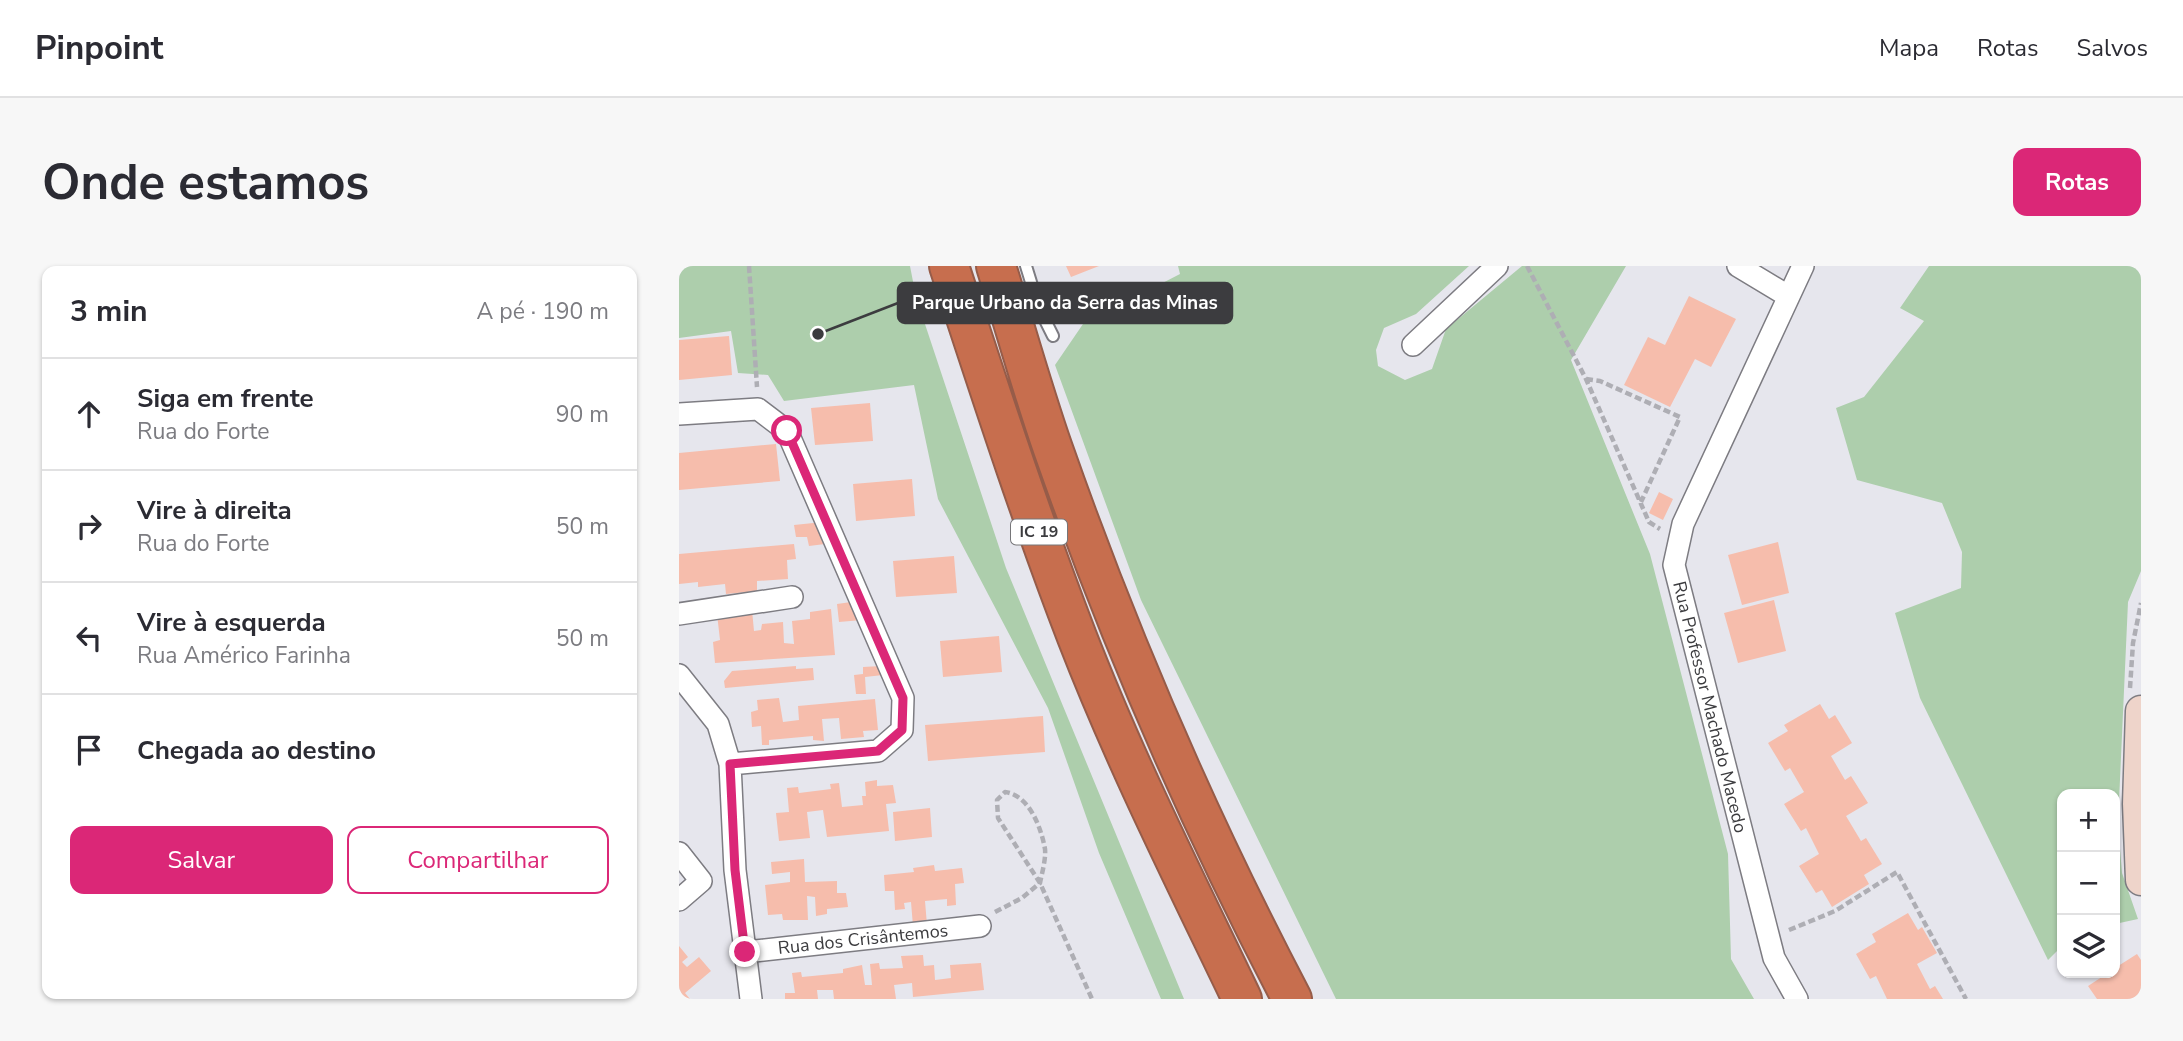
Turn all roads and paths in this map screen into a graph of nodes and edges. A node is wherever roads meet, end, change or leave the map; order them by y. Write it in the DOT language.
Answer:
graph roads {
  1 [pos="749,266"];
  2 [pos="949,266"];
  3 [pos="996,266"];
  4 [pos="1026,266"];
  5 [pos="1497,266"];
  6 [pos="1527,266"];
  7 [pos="1738,266"];
  8 [pos="1803,266"];
  9 [pos="1788,296"];
  10 [pos="1053,336"];
  11 [pos="1413,345"];
  12 [pos="1586,379"];
  13 [pos="758,409"];
  14 [pos="679,414"];
  15 [pos="1640,503"];
  16 [pos="1679,541"];
  17 [pos="792,597"];
  18 [pos="679,614"];
  19 [pos="679,675"];
  20 [pos="2141,711"];
  21 [pos="730,764"];
  22 [pos="2140,794"];
  23 [pos="679,853"];
  24 [pos="735,870"];
  25 [pos="2141,880"];
  26 [pos="701,881"];
  27 [pos="1040,883"];
  28 [pos="679,900"];
  29 [pos="980,926"];
  30 [pos="1768,938"];
  31 [pos="745,952"];
  32 [pos="751,999"];
  33 [pos="1092,999"];
  34 [pos="1242,999"];
  35 [pos="1292,999"];
  36 [pos="1797,999"];
  37 [pos="1966,999"];
  1 -- 13 [label="path"];
  2 -- 34 [label="highway, IC 19"];
  3 -- 35 [label="highway, IC 19"];
  4 -- 10 [label="lane"];
  5 -- 11 [label="street"];
  6 -- 12 [label="path"];
  7 -- 9 [label="street"];
  8 -- 9 [label="street, Rua Professor Machado Macedo"];
  9 -- 16 [label="street, Rua Professor Machado Macedo"];
  12 -- 15 [label="path"];
  12 -- 15 [label="path"];
  13 -- 14 [label="street"];
  13 -- 21 [label="street"];
  15 -- 16 [label="path"];
  16 -- 30 [label="street, Rua Professor Machado Macedo"];
  17 -- 18 [label="street"];
  19 -- 21 [label="street"];
  20 -- 22 [label="street"];
  21 -- 24 [label="street"];
  22 -- 25 [label="street"];
  23 -- 26 [label="street"];
  24 -- 26 [label="street"];
  24 -- 31 [label="street"];
  26 -- 28 [label="street"];
  27 -- 27 [label="path"];
  27 -- 29 [label="path"];
  27 -- 33 [label="path"];
  29 -- 31 [label="street, Rua dos Crisântemos"];
  30 -- 36 [label="street, Rua Professor Machado Macedo"];
  30 -- 37 [label="path"];
  31 -- 32 [label="street"];
}
